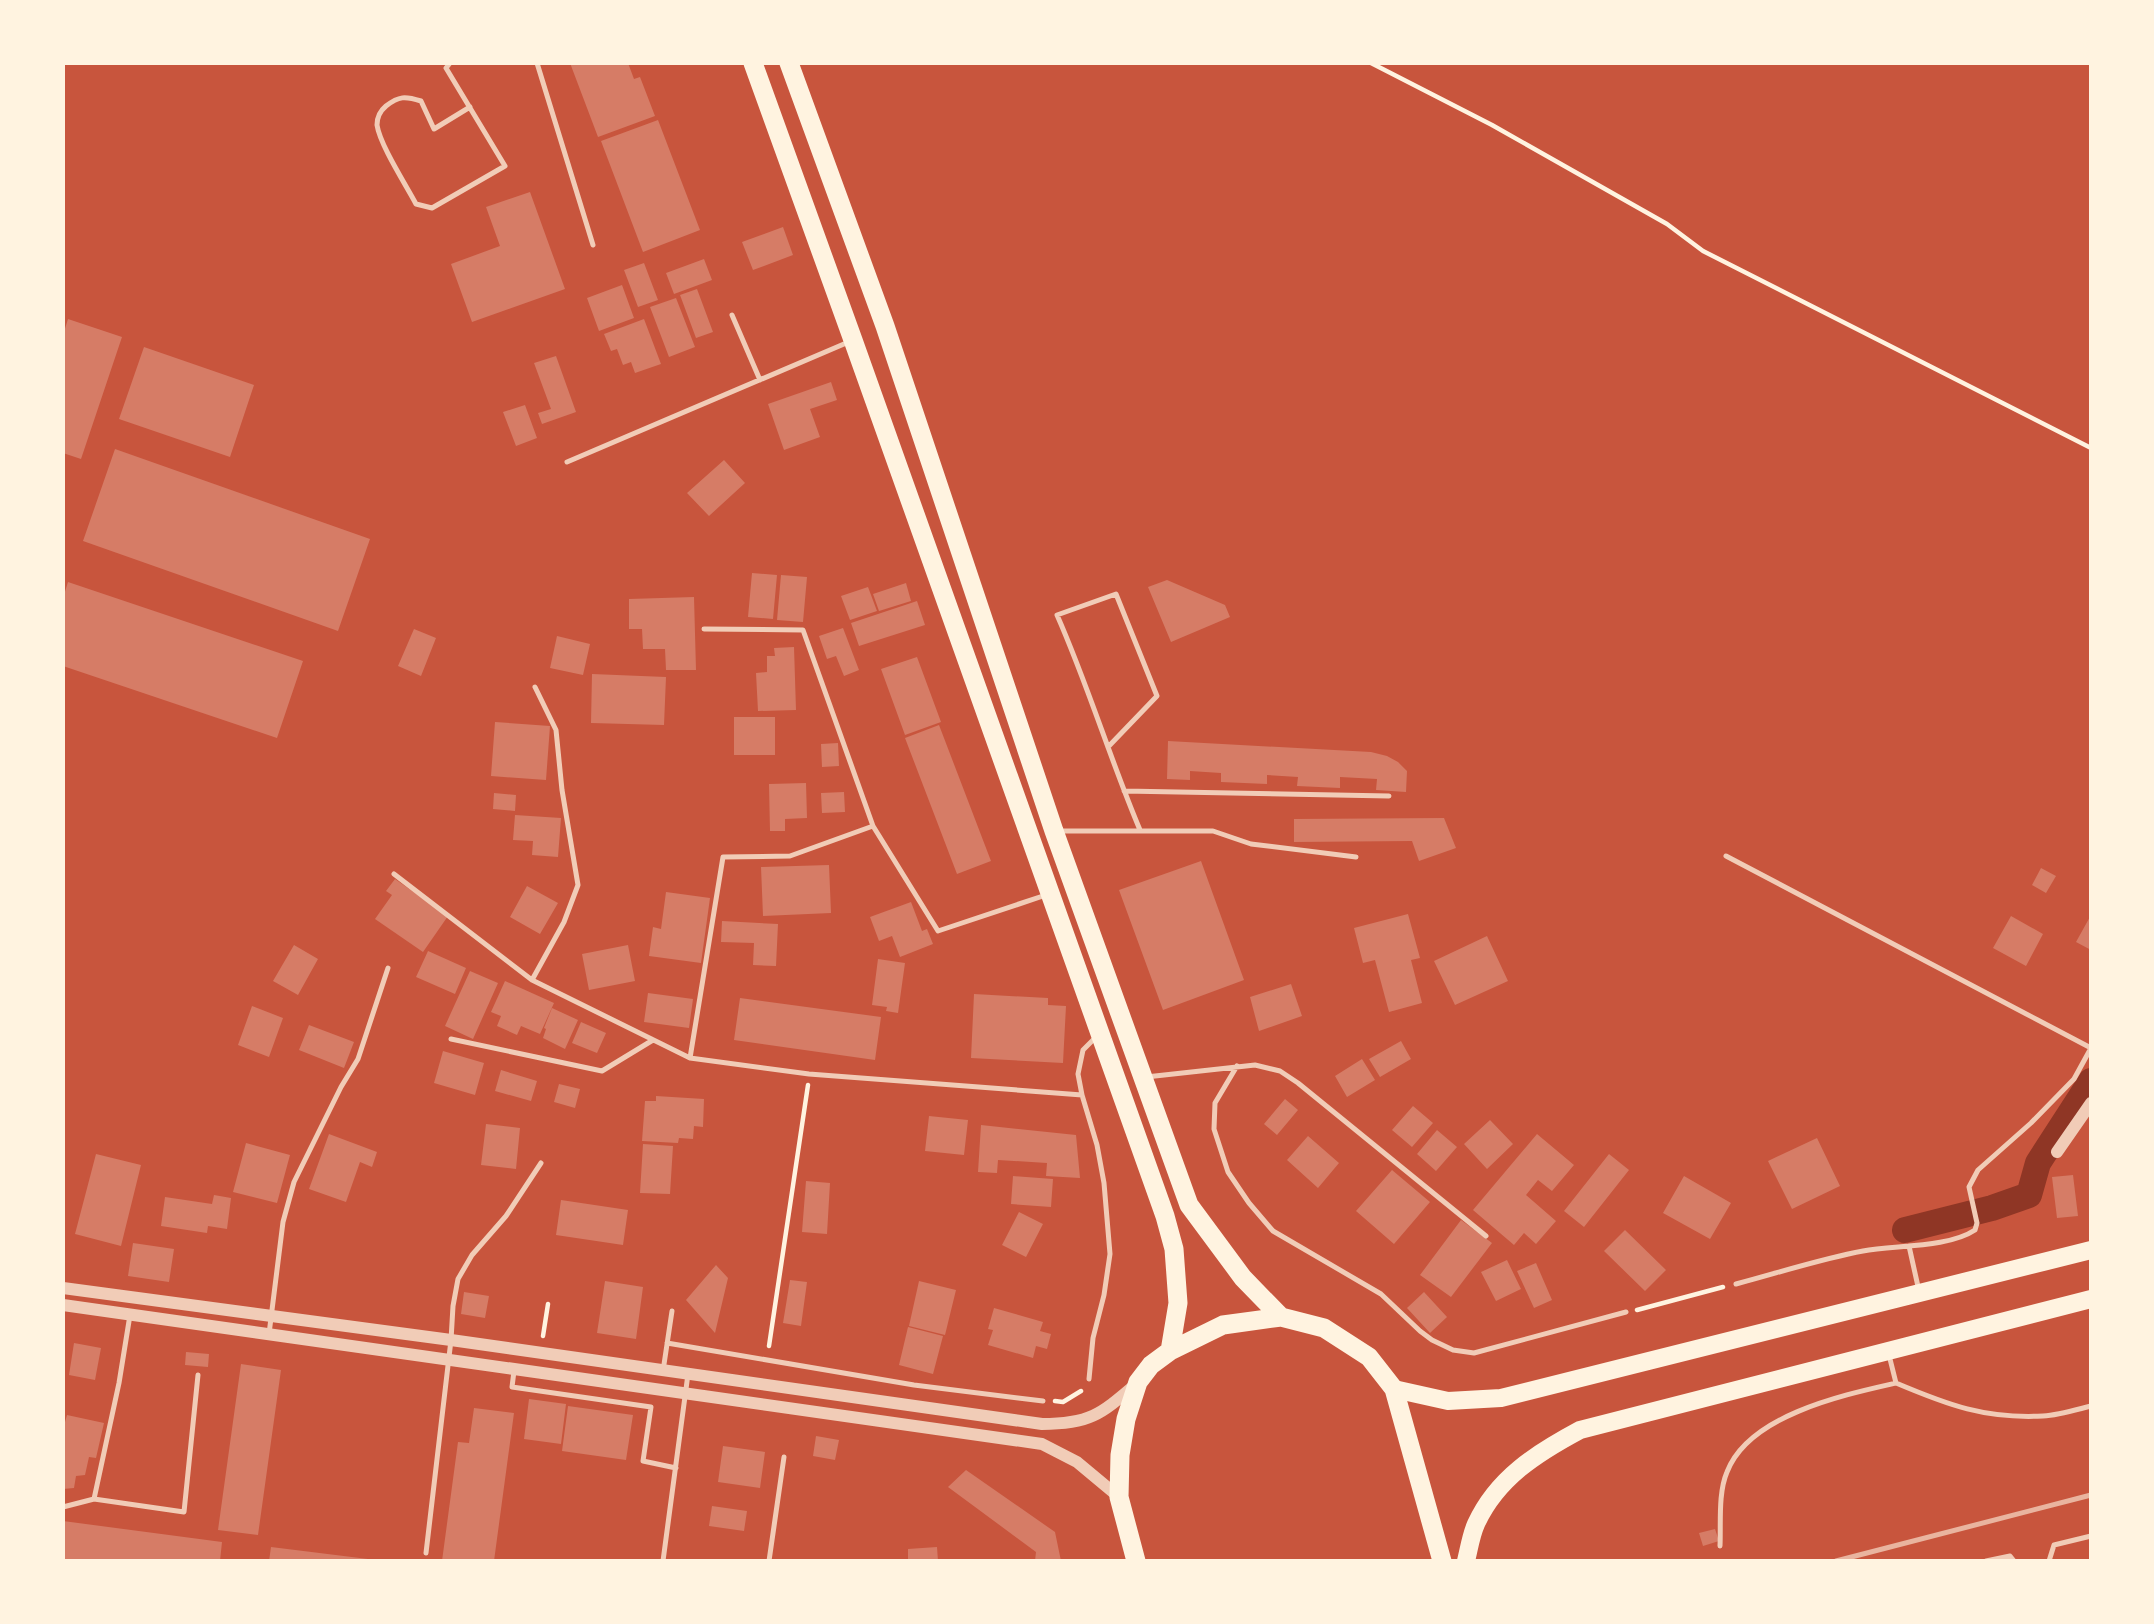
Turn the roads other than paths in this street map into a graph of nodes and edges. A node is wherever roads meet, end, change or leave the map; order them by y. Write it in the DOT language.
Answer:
graph roads {
  1 [pos="450,63"];
  2 [pos="537,63"];
  3 [pos="752,63"];
  4 [pos="789,63"];
  5 [pos="470,107"];
  6 [pos="593,245"];
  7 [pos="732,315"];
  8 [pos="853,340"];
  9 [pos="760,380"];
  10 [pos="567,463"];
  11 [pos="704,629"];
  12 [pos="535,687"];
  13 [pos="1108,747"];
  14 [pos="1124,791"];
  15 [pos="1389,796"];
  16 [pos="873,826"];
  17 [pos="1140,830"];
  18 [pos="1054,831"];
  19 [pos="1726,856"];
  20 [pos="1356,857"];
  21 [pos="394,874"];
  22 [pos="1049,894"];
  23 [pos="388,968"];
  24 [pos="532,980"];
  25 [pos="1099,1034"];
  26 [pos="451,1039"];
  27 [pos="653,1040"];
  28 [pos="2091,1048"];
  29 [pos="690,1058"];
  30 [pos="1237,1066"];
  31 [pos="1143,1077"];
  32 [pos="1082,1096"];
  33 [pos="2091,1102"];
  34 [pos="2057,1152"];
  35 [pos="541,1163"];
  36 [pos="1486,1236"];
  37 [pos="1909,1247"];
  38 [pos="2091,1250"];
  39 [pos="1736,1284"];
  40 [pos="63,1288"];
  41 [pos="1919,1293"];
  42 [pos="2091,1299"];
  43 [pos="63,1305"];
  44 [pos="672,1311"];
  45 [pos="1626,1312"];
  46 [pos="130,1315"];
  47 [pos="271,1316"];
  48 [pos="1281,1317"];
  49 [pos="269,1334"];
  50 [pos="451,1340"];
  51 [pos="667,1343"];
  52 [pos="1888,1350"];
  53 [pos="1170,1352"];
  54 [pos="448,1359"];
  55 [pos="514,1368"];
  56 [pos="663,1371"];
  57 [pos="688,1374"];
  58 [pos="198,1375"];
  59 [pos="1089,1379"];
  60 [pos="1138,1382"];
  61 [pos="1896,1383"];
  62 [pos="1394,1389"];
  63 [pos="686,1393"];
  64 [pos="1043,1401"];
  65 [pos="2091,1406"];
  66 [pos="784,1457"];
  67 [pos="676,1468"];
  68 [pos="1119,1497"];
  69 [pos="94,1499"];
  70 [pos="63,1507"];
  71 [pos="2091,1535"];
  72 [pos="1720,1546"];
  73 [pos="425,1553"];
  74 [pos="663,1561"];
  75 [pos="769,1561"];
  76 [pos="1136,1561"];
  77 [pos="1442,1561"];
  78 [pos="1466,1561"];
  79 [pos="1986,1561"];
  80 [pos="2014,1561"];
  81 [pos="2049,1561"];
  1 -- 5 [label="lane"];
  2 -- 6 [label="lane"];
  3 -- 8 [label="highway"];
  4 -- 18 [label="highway"];
  5 -- 5 [label="lane"];
  7 -- 9 [label="lane"];
  8 -- 9 [label="lane"];
  8 -- 22 [label="highway"];
  9 -- 10 [label="lane"];
  11 -- 16 [label="lane"];
  12 -- 24 [label="lane"];
  13 -- 13 [label="lane"];
  13 -- 14 [label="lane"];
  14 -- 15 [label="lane"];
  14 -- 17 [label="lane"];
  16 -- 22 [label="lane"];
  16 -- 29 [label="lane"];
  17 -- 18 [label="lane"];
  17 -- 20 [label="lane"];
  18 -- 31 [label="highway"];
  19 -- 28 [label="lane"];
  21 -- 24 [label="lane"];
  22 -- 25 [label="highway"];
  23 -- 47 [label="lane"];
  24 -- 27 [label="lane"];
  25 -- 32 [label="lane"];
  25 -- 53 [label="highway"];
  26 -- 27 [label="lane"];
  27 -- 29 [label="lane"];
  28 -- 37 [label="lane"];
  29 -- 32 [label="lane"];
  30 -- 31 [label="lane"];
  30 -- 36 [label="lane"];
  30 -- 45 [label="lane"];
  31 -- 48 [label="highway"];
  32 -- 59 [label="lane"];
  33 -- 34 [label="street"];
  35 -- 50 [label="lane"];
  37 -- 39 [label="lane"];
  37 -- 41 [label="lane"];
  38 -- 41 [label="main road"];
  40 -- 47 [label="street"];
  41 -- 62 [label="main road"];
  42 -- 52 [label="main road"];
  43 -- 46 [label="street"];
  44 -- 51 [label="lane"];
  46 -- 49 [label="street"];
  46 -- 69 [label="lane"];
  47 -- 49 [label="lane"];
  47 -- 50 [label="street"];
  48 -- 53 [label="highway"];
  48 -- 62 [label="highway"];
  49 -- 54 [label="street"];
  50 -- 54 [label="lane"];
  50 -- 56 [label="street"];
  51 -- 56 [label="lane"];
  51 -- 64 [label="lane"];
  52 -- 61 [label="lane"];
  52 -- 78 [label="main road"];
  53 -- 60 [label="highway"];
  54 -- 55 [label="street"];
  54 -- 73 [label="lane"];
  55 -- 63 [label="street"];
  55 -- 67 [label="lane"];
  56 -- 57 [label="street"];
  57 -- 60 [label="street"];
  57 -- 63 [label="lane"];
  58 -- 69 [label="lane"];
  60 -- 68 [label="highway"];
  61 -- 65 [label="lane"];
  61 -- 72 [label="lane"];
  62 -- 77 [label="highway"];
  63 -- 67 [label="lane"];
  63 -- 68 [label="street"];
  66 -- 75 [label="lane"];
  67 -- 74 [label="lane"];
  68 -- 76 [label="highway"];
  69 -- 70 [label="lane"];
  71 -- 81 [label="lane"];
  79 -- 80 [label="lane"];
}
